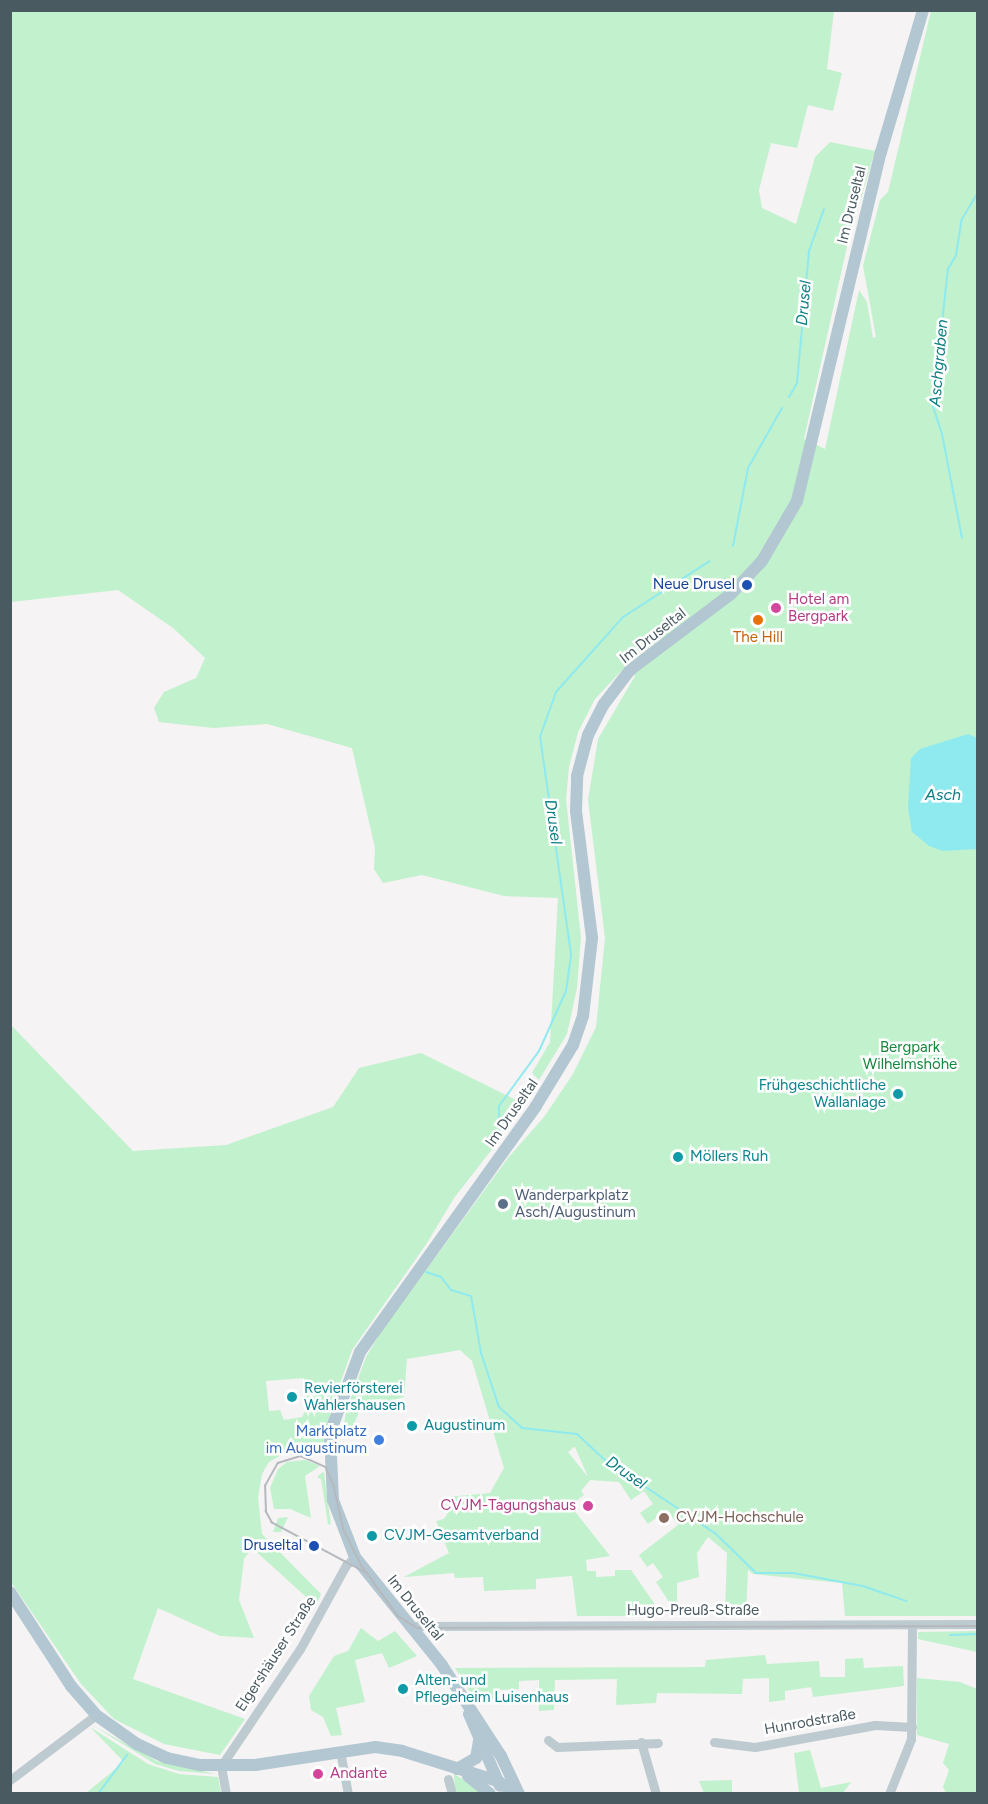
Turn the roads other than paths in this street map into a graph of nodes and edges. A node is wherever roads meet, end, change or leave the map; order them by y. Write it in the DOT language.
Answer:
graph roads {
  1 [pos="923,10"];
  2 [pos="355,1557"];
  3 [pos="10,1593"];
  4 [pos="978,1624"];
  5 [pos="912,1625"];
  6 [pos="409,1626"];
  7 [pos="466,1704"];
  8 [pos="96,1714"];
  9 [pos="912,1727"];
  10 [pos="477,1736"];
  11 [pos="548,1740"];
  12 [pos="641,1742"];
  13 [pos="714,1742"];
  14 [pos="658,1743"];
  15 [pos="340,1751"];
  16 [pos="221,1766"];
  17 [pos="457,1769"];
  18 [pos="448,1779"];
  19 [pos="10,1780"];
  20 [pos="498,1781"];
  21 [pos="226,1794"];
  22 [pos="348,1794"];
  23 [pos="452,1794"];
  24 [pos="490,1794"];
  25 [pos="504,1794"];
  26 [pos="517,1794"];
  27 [pos="656,1794"];
  28 [pos="890,1794"];
  1 -- 2 [label="main road, Im Druseltal"];
  2 -- 6 [label="main road, Im Druseltal"];
  2 -- 16 [label="street, Elgershäuser Straße"];
  3 -- 8 [label="main road"];
  4 -- 5 [label="street, Hugo-Preuß-Straße"];
  5 -- 6 [label="street, Hugo-Preuß-Straße"];
  5 -- 9 [label="street"];
  6 -- 7 [label="main road, Im Druseltal"];
  7 -- 10 [label="main road, Im Druseltal"];
  7 -- 26 [label="main road, Im Druseltal"];
  8 -- 16 [label="main road"];
  8 -- 19 [label="street"];
  9 -- 13 [label="street, Hunrodstraße"];
  9 -- 28 [label="street"];
  10 -- 17 [label="main road"];
  10 -- 20 [label="main road, Im Druseltal"];
  11 -- 12 [label="street"];
  12 -- 14 [label="street"];
  12 -- 27 [label="street"];
  15 -- 16 [label="main road"];
  15 -- 17 [label="main road"];
  15 -- 22 [label="street"];
  16 -- 21 [label="street"];
  17 -- 20 [label="main road"];
  17 -- 24 [label="main road"];
  18 -- 23 [label="street"];
  20 -- 25 [label="main road, Im Druseltal"];
  20 -- 26 [label="main road"];
}
